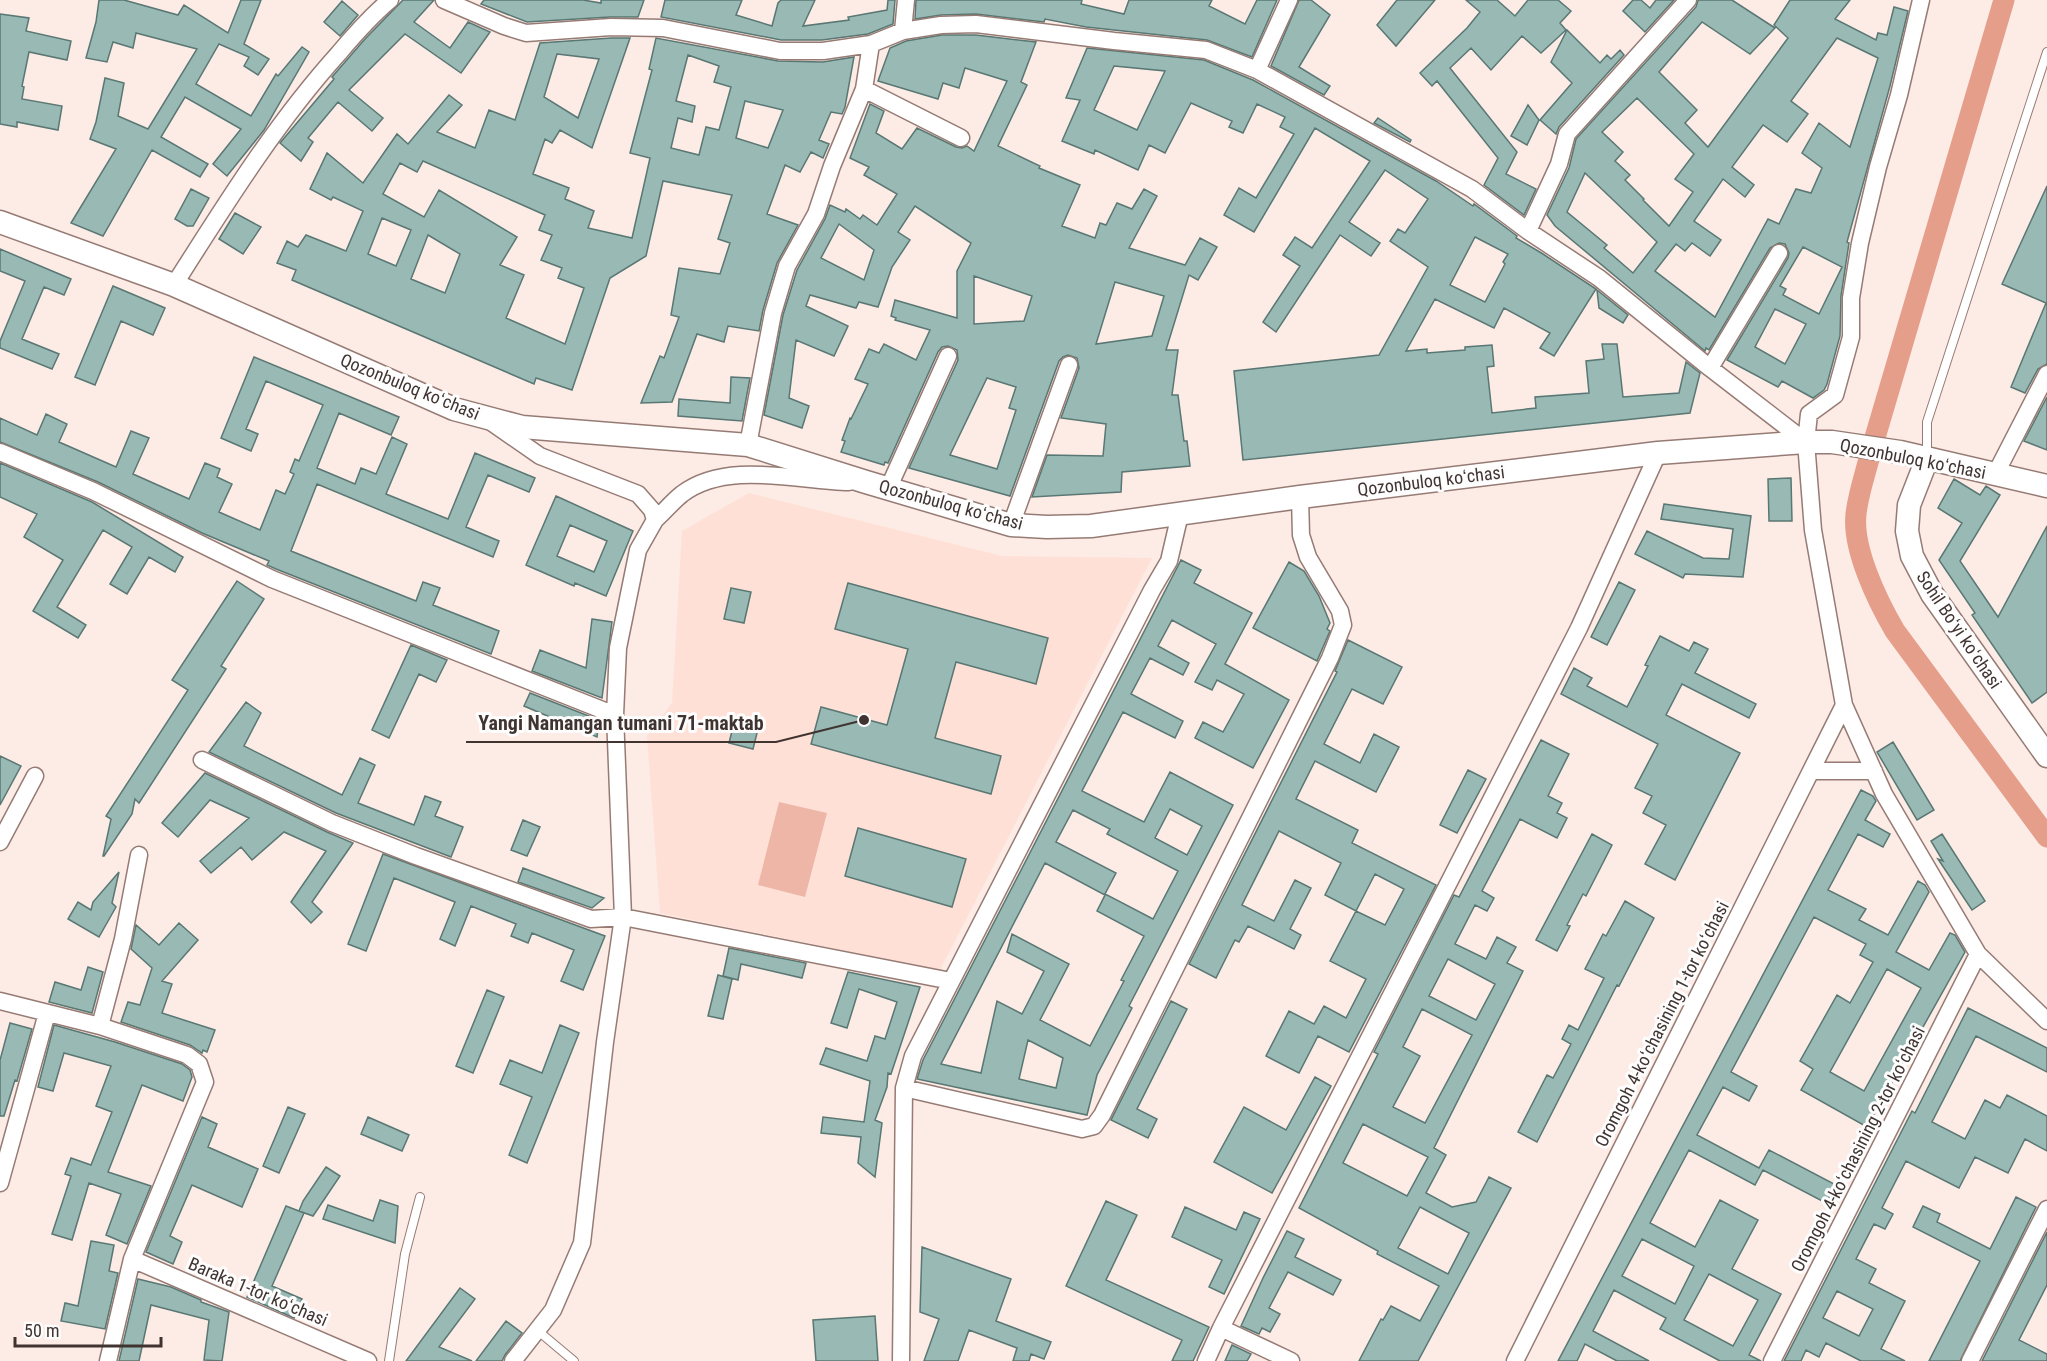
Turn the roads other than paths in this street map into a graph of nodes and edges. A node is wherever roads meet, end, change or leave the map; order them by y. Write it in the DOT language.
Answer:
graph roads {
  1 [pos="390,0"];
  2 [pos="444,0"];
  3 [pos="906,0"];
  4 [pos="1289,0"];
  5 [pos="1688,0"];
  6 [pos="1921,0"];
  7 [pos="903,32"];
  8 [pos="871,44"];
  9 [pos="2047,52"];
  10 [pos="1257,70"];
  11 [pos="864,89"];
  12 [pos="961,138"];
  13 [pos="0,222"];
  14 [pos="1528,231"];
  15 [pos="1779,253"];
  16 [pos="174,285"];
  17 [pos="948,356"];
  18 [pos="1069,365"];
  19 [pos="1710,369"];
  20 [pos="2047,374"];
  21 [pos="486,419"];
  22 [pos="1806,442"];
  23 [pos="748,445"];
  24 [pos="0,452"];
  25 [pos="1658,453"];
  26 [pos="1927,459"];
  27 [pos="1995,475"];
  28 [pos="866,482"];
  29 [pos="2047,486"];
  30 [pos="888,489"];
  31 [pos="1300,496"];
  32 [pos="1180,514"];
  33 [pos="655,520"];
  34 [pos="1011,525"];
  35 [pos="1844,705"];
  36 [pos="615,715"];
  37 [pos="2047,756"];
  38 [pos="202,760"];
  39 [pos="1811,771"];
  40 [pos="1874,771"];
  41 [pos="35,776"];
  42 [pos="0,842"];
  43 [pos="138,855"];
  44 [pos="623,917"];
  45 [pos="1978,954"];
  46 [pos="951,981"];
  47 [pos="0,1001"];
  48 [pos="47,1014"];
  49 [pos="2047,1021"];
  50 [pos="100,1026"];
  51 [pos="904,1088"];
  52 [pos="0,1183"];
  53 [pos="420,1197"];
  54 [pos="2047,1209"];
  55 [pos="132,1259"];
  56 [pos="1221,1328"];
  57 [pos="537,1330"];
  58 [pos="108,1361"];
  59 [pos="368,1361"];
  60 [pos="389,1361"];
  61 [pos="513,1361"];
  62 [pos="574,1361"];
  63 [pos="901,1361"];
  64 [pos="1206,1361"];
  65 [pos="1291,1361"];
  66 [pos="1515,1361"];
  67 [pos="1772,1361"];
  68 [pos="1970,1361"];
  1 -- 16 [label="street"];
  2 -- 8 [label="street"];
  3 -- 7 [label="street"];
  4 -- 10 [label="street"];
  5 -- 14 [label="street"];
  6 -- 22 [label="street"];
  7 -- 8 [label="street"];
  7 -- 10 [label="street"];
  8 -- 11 [label="street"];
  9 -- 26 [label="lane"];
  10 -- 14 [label="street"];
  11 -- 12 [label="street"];
  11 -- 23 [label="street"];
  13 -- 16 [label="main road, Qozonbuloq koʻchasi"];
  14 -- 19 [label="street"];
  15 -- 19 [label="street"];
  16 -- 21 [label="main road, Qozonbuloq koʻchasi"];
  17 -- 30 [label="street"];
  18 -- 34 [label="street"];
  19 -- 22 [label="street"];
  20 -- 27 [label="street"];
  21 -- 23 [label="main road, Qozonbuloq koʻchasi"];
  21 -- 33 [label="street"];
  22 -- 25 [label="main road, Qozonbuloq koʻchasi"];
  22 -- 26 [label="main road, Qozonbuloq koʻchasi"];
  22 -- 35 [label="street"];
  23 -- 28 [label="main road, Qozonbuloq koʻchasi"];
  24 -- 36 [label="street"];
  25 -- 31 [label="main road, Qozonbuloq koʻchasi"];
  25 -- 56 [label="street"];
  26 -- 27 [label="main road, Qozonbuloq koʻchasi"];
  26 -- 37 [label="main road, Sohil Boʻyi koʻchasi"];
  27 -- 29 [label="main road, Qozonbuloq koʻchasi"];
  28 -- 30 [label="main road, Qozonbuloq koʻchasi"];
  28 -- 33 [label="street"];
  30 -- 34 [label="main road, Qozonbuloq koʻchasi"];
  31 -- 32 [label="main road, Qozonbuloq koʻchasi"];
  31 -- 51 [label="street"];
  32 -- 34 [label="main road, Qozonbuloq koʻchasi"];
  32 -- 46 [label="street"];
  33 -- 36 [label="street"];
  35 -- 39 [label="street, Oromgoh 4-koʻchasining 1-tor koʻchasi"];
  35 -- 40 [label="street"];
  36 -- 44 [label="street"];
  38 -- 44 [label="street"];
  39 -- 40 [label="street"];
  39 -- 66 [label="street, Oromgoh 4-koʻchasining 1-tor koʻchasi"];
  40 -- 45 [label="street"];
  41 -- 42 [label="street"];
  43 -- 50 [label="street"];
  44 -- 46 [label="street"];
  44 -- 57 [label="street"];
  45 -- 49 [label="street"];
  45 -- 67 [label="street, Oromgoh 4-koʻchasining 2-tor koʻchasi"];
  46 -- 51 [label="street"];
  47 -- 48 [label="street"];
  48 -- 50 [label="street"];
  48 -- 52 [label="street"];
  50 -- 55 [label="street"];
  51 -- 63 [label="street"];
  53 -- 60 [label="lane"];
  54 -- 68 [label="street"];
  55 -- 58 [label="street"];
  55 -- 59 [label="street, Baraka 1-tor koʻchasi"];
  56 -- 64 [label="street"];
  56 -- 65 [label="street"];
  57 -- 61 [label="street"];
  57 -- 62 [label="lane"];
}
